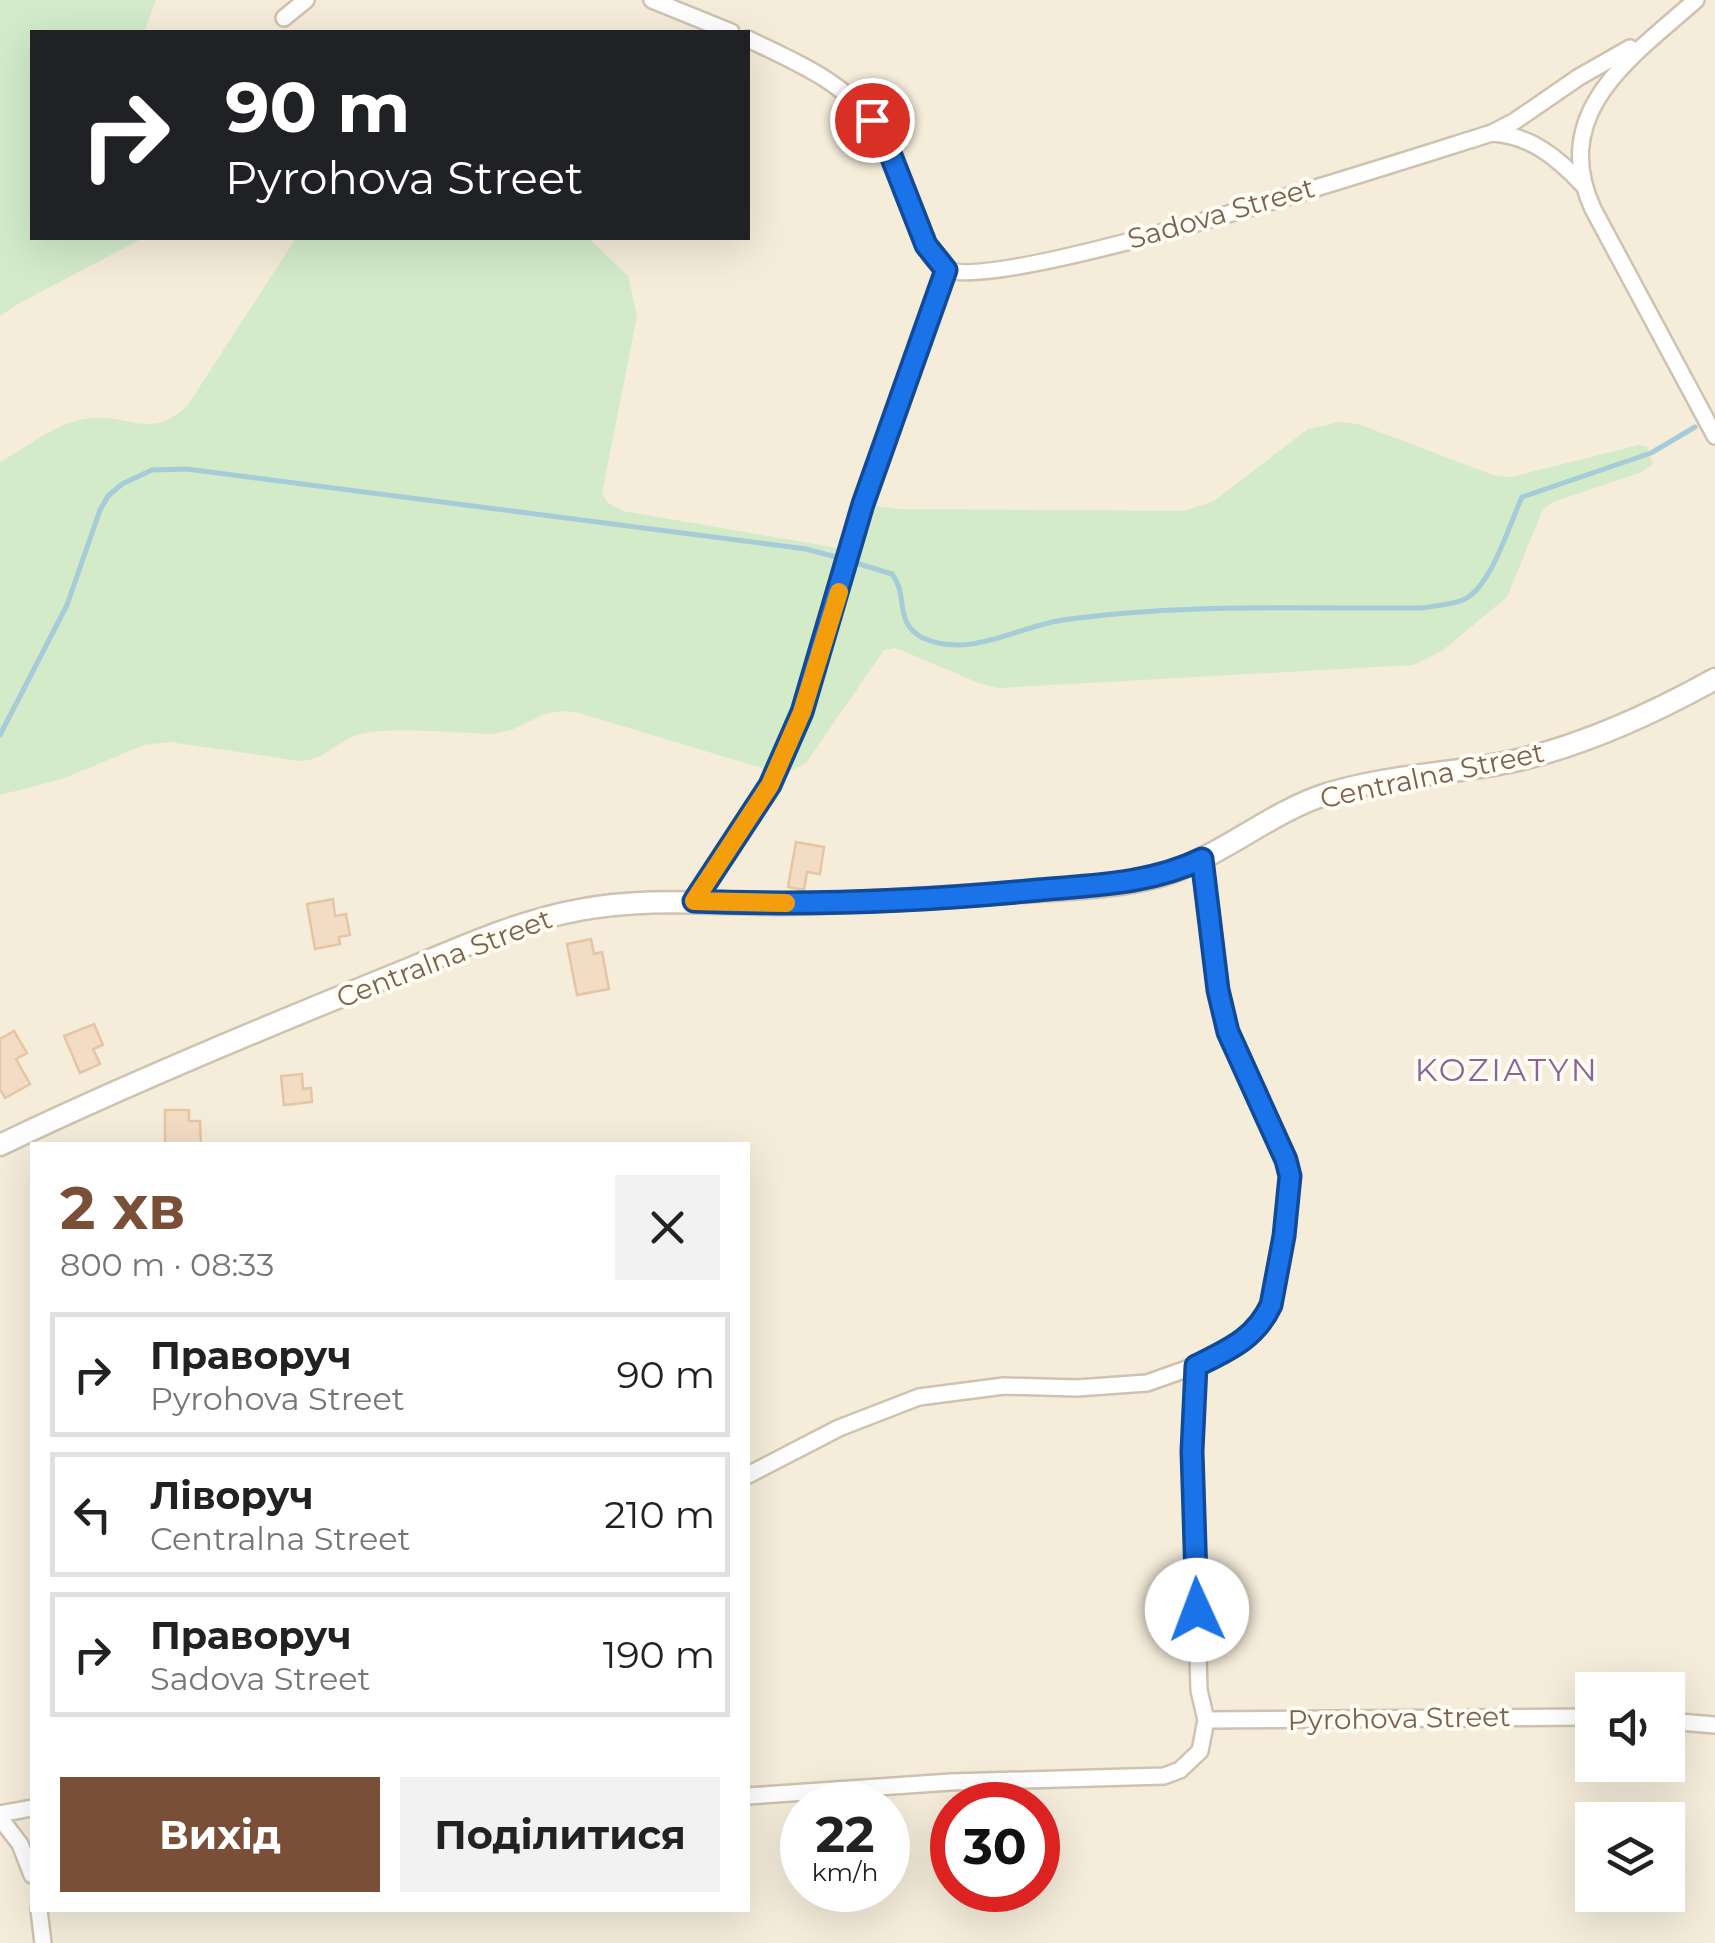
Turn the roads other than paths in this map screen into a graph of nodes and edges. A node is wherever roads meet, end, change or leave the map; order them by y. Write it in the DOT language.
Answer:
graph roads {
  1 [pos="306,0"];
  2 [pos="652,0"];
  3 [pos="1696,0"];
  4 [pos="284,18"];
  5 [pos="726,30"];
  6 [pos="1660,31"];
  7 [pos="750,40"];
  8 [pos="1492,133"];
  9 [pos="1583,185"];
  10 [pos="946,270"];
  11 [pos="1715,436"];
  12 [pos="1715,679"];
  13 [pos="1202,859"];
  14 [pos="694,901"];
  15 [pos="0,1144"];
  16 [pos="1196,1366"];
  17 [pos="750,1473"];
  18 [pos="1575,1717"];
  19 [pos="1206,1720"];
  20 [pos="1685,1722"];
  21 [pos="1715,1725"];
  22 [pos="750,1796"];
  23 [pos="30,1808"];
  24 [pos="0,1816"];
  25 [pos="30,1870"];
  26 [pos="38,1912"];
  27 [pos="43,1943"];
  1 -- 4 [label="street"];
  2 -- 5 [label="street"];
  3 -- 6 [label="street, Sadova Street"];
  6 -- 8 [label="street, Sadova Street"];
  6 -- 9 [label="street, Sadova Street"];
  7 -- 10 [label="street"];
  8 -- 9 [label="street, Sadova Street"];
  8 -- 10 [label="street, Sadova Street"];
  9 -- 11 [label="street, Sadova Street"];
  10 -- 14 [label="lane"];
  12 -- 13 [label="street, Centralna Street"];
  13 -- 14 [label="street, Centralna Street"];
  13 -- 16 [label="street"];
  14 -- 15 [label="street, Centralna Street"];
  16 -- 17 [label="street"];
  16 -- 19 [label="street"];
  18 -- 19 [label="street, Pyrohova Street"];
  19 -- 22 [label="street"];
  20 -- 21 [label="street"];
  23 -- 24 [label="street"];
  24 -- 25 [label="street"];
  26 -- 27 [label="street"];
}
